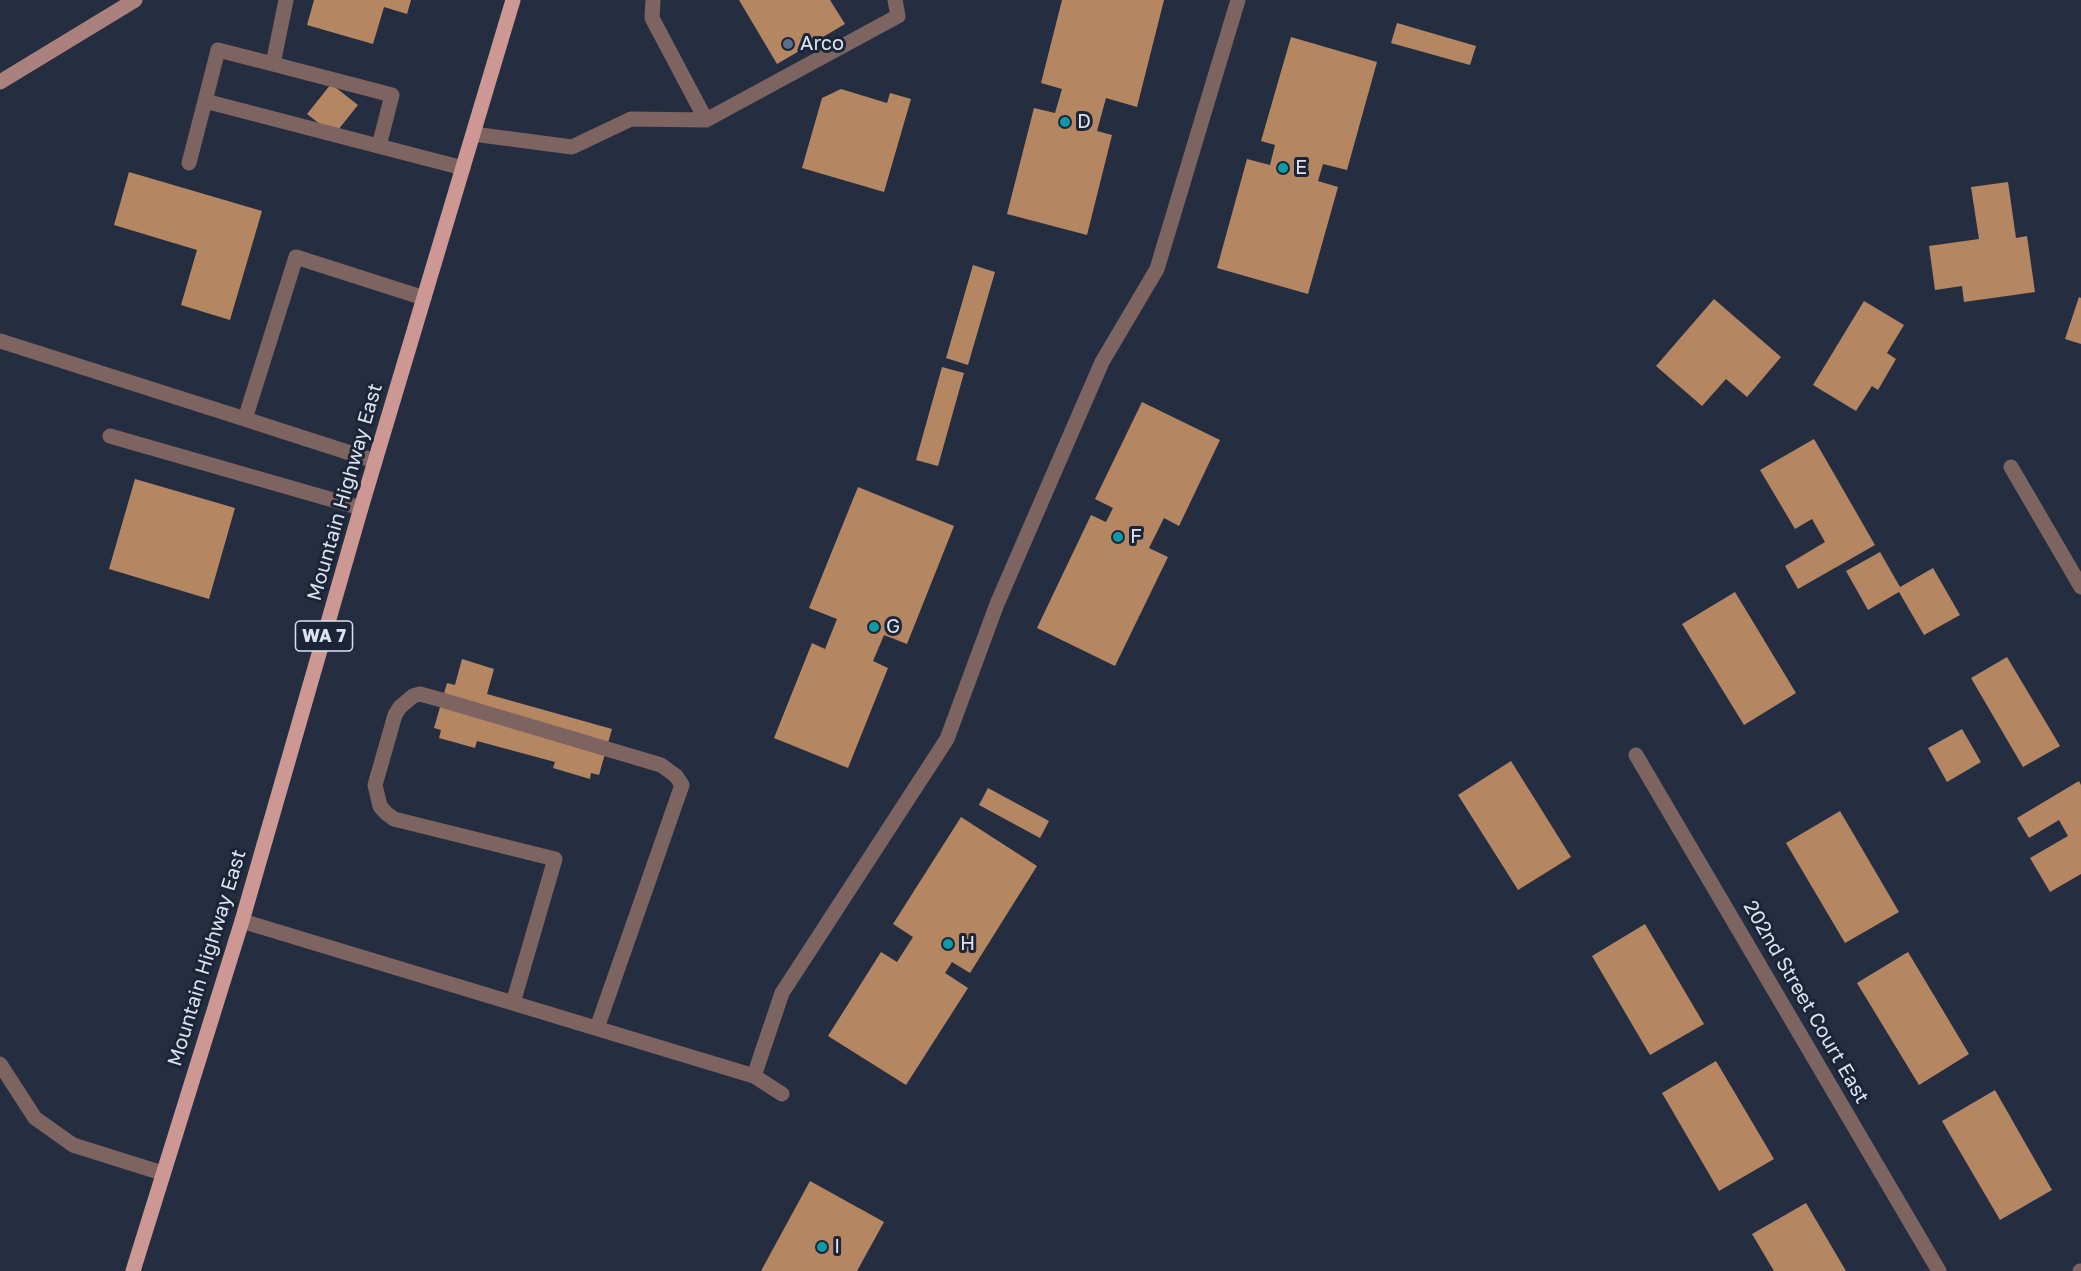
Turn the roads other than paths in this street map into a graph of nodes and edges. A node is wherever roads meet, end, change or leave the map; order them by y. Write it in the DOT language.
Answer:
graph roads {
  1 [pos="135,0"];
  2 [pos="286,0"];
  3 [pos="513,0"];
  4 [pos="653,0"];
  5 [pos="895,0"];
  6 [pos="1238,0"];
  7 [pos="273,64"];
  8 [pos="0,82"];
  9 [pos="205,102"];
  10 [pos="706,120"];
  11 [pos="473,134"];
  12 [pos="379,146"];
  13 [pos="189,163"];
  14 [pos="463,168"];
  15 [pos="424,298"];
  16 [pos="0,341"];
  17 [pos="244,419"];
  18 [pos="110,436"];
  19 [pos="375,461"];
  20 [pos="2011,467"];
  21 [pos="361,508"];
  22 [pos="2081,587"];
  23 [pos="1636,755"];
  24 [pos="242,921"];
  25 [pos="513,1003"];
  26 [pos="597,1028"];
  27 [pos="0,1064"];
  28 [pos="754,1076"];
  29 [pos="782,1094"];
  30 [pos="162,1173"];
  31 [pos="133,1271"];
  32 [pos="1939,1271"];
  1 -- 8 [label="street"];
  2 -- 7 [label="street"];
  3 -- 11 [label="main road, Mountain Highway East / WA 7"];
  4 -- 10 [label="street"];
  5 -- 10 [label="street"];
  6 -- 28 [label="street"];
  7 -- 9 [label="street"];
  7 -- 12 [label="street"];
  9 -- 12 [label="street"];
  9 -- 13 [label="street"];
  10 -- 11 [label="street"];
  11 -- 14 [label="main road, Mountain Highway East / WA 7"];
  12 -- 14 [label="street"];
  14 -- 15 [label="main road, Mountain Highway East / WA 7"];
  15 -- 17 [label="street"];
  15 -- 19 [label="main road, Mountain Highway East / WA 7"];
  16 -- 17 [label="street"];
  17 -- 19 [label="street"];
  18 -- 21 [label="street"];
  19 -- 21 [label="main road, Mountain Highway East / WA 7"];
  20 -- 22 [label="street"];
  21 -- 24 [label="main road, Mountain Highway East / WA 7"];
  23 -- 32 [label="street, 202nd Street Court East"];
  24 -- 25 [label="street"];
  24 -- 30 [label="main road, Mountain Highway East / WA 7"];
  25 -- 26 [label="street"];
  25 -- 26 [label="street"];
  26 -- 28 [label="street"];
  27 -- 30 [label="street"];
  28 -- 29 [label="street"];
  30 -- 31 [label="main road, Mountain Highway East / WA 7"];
}
